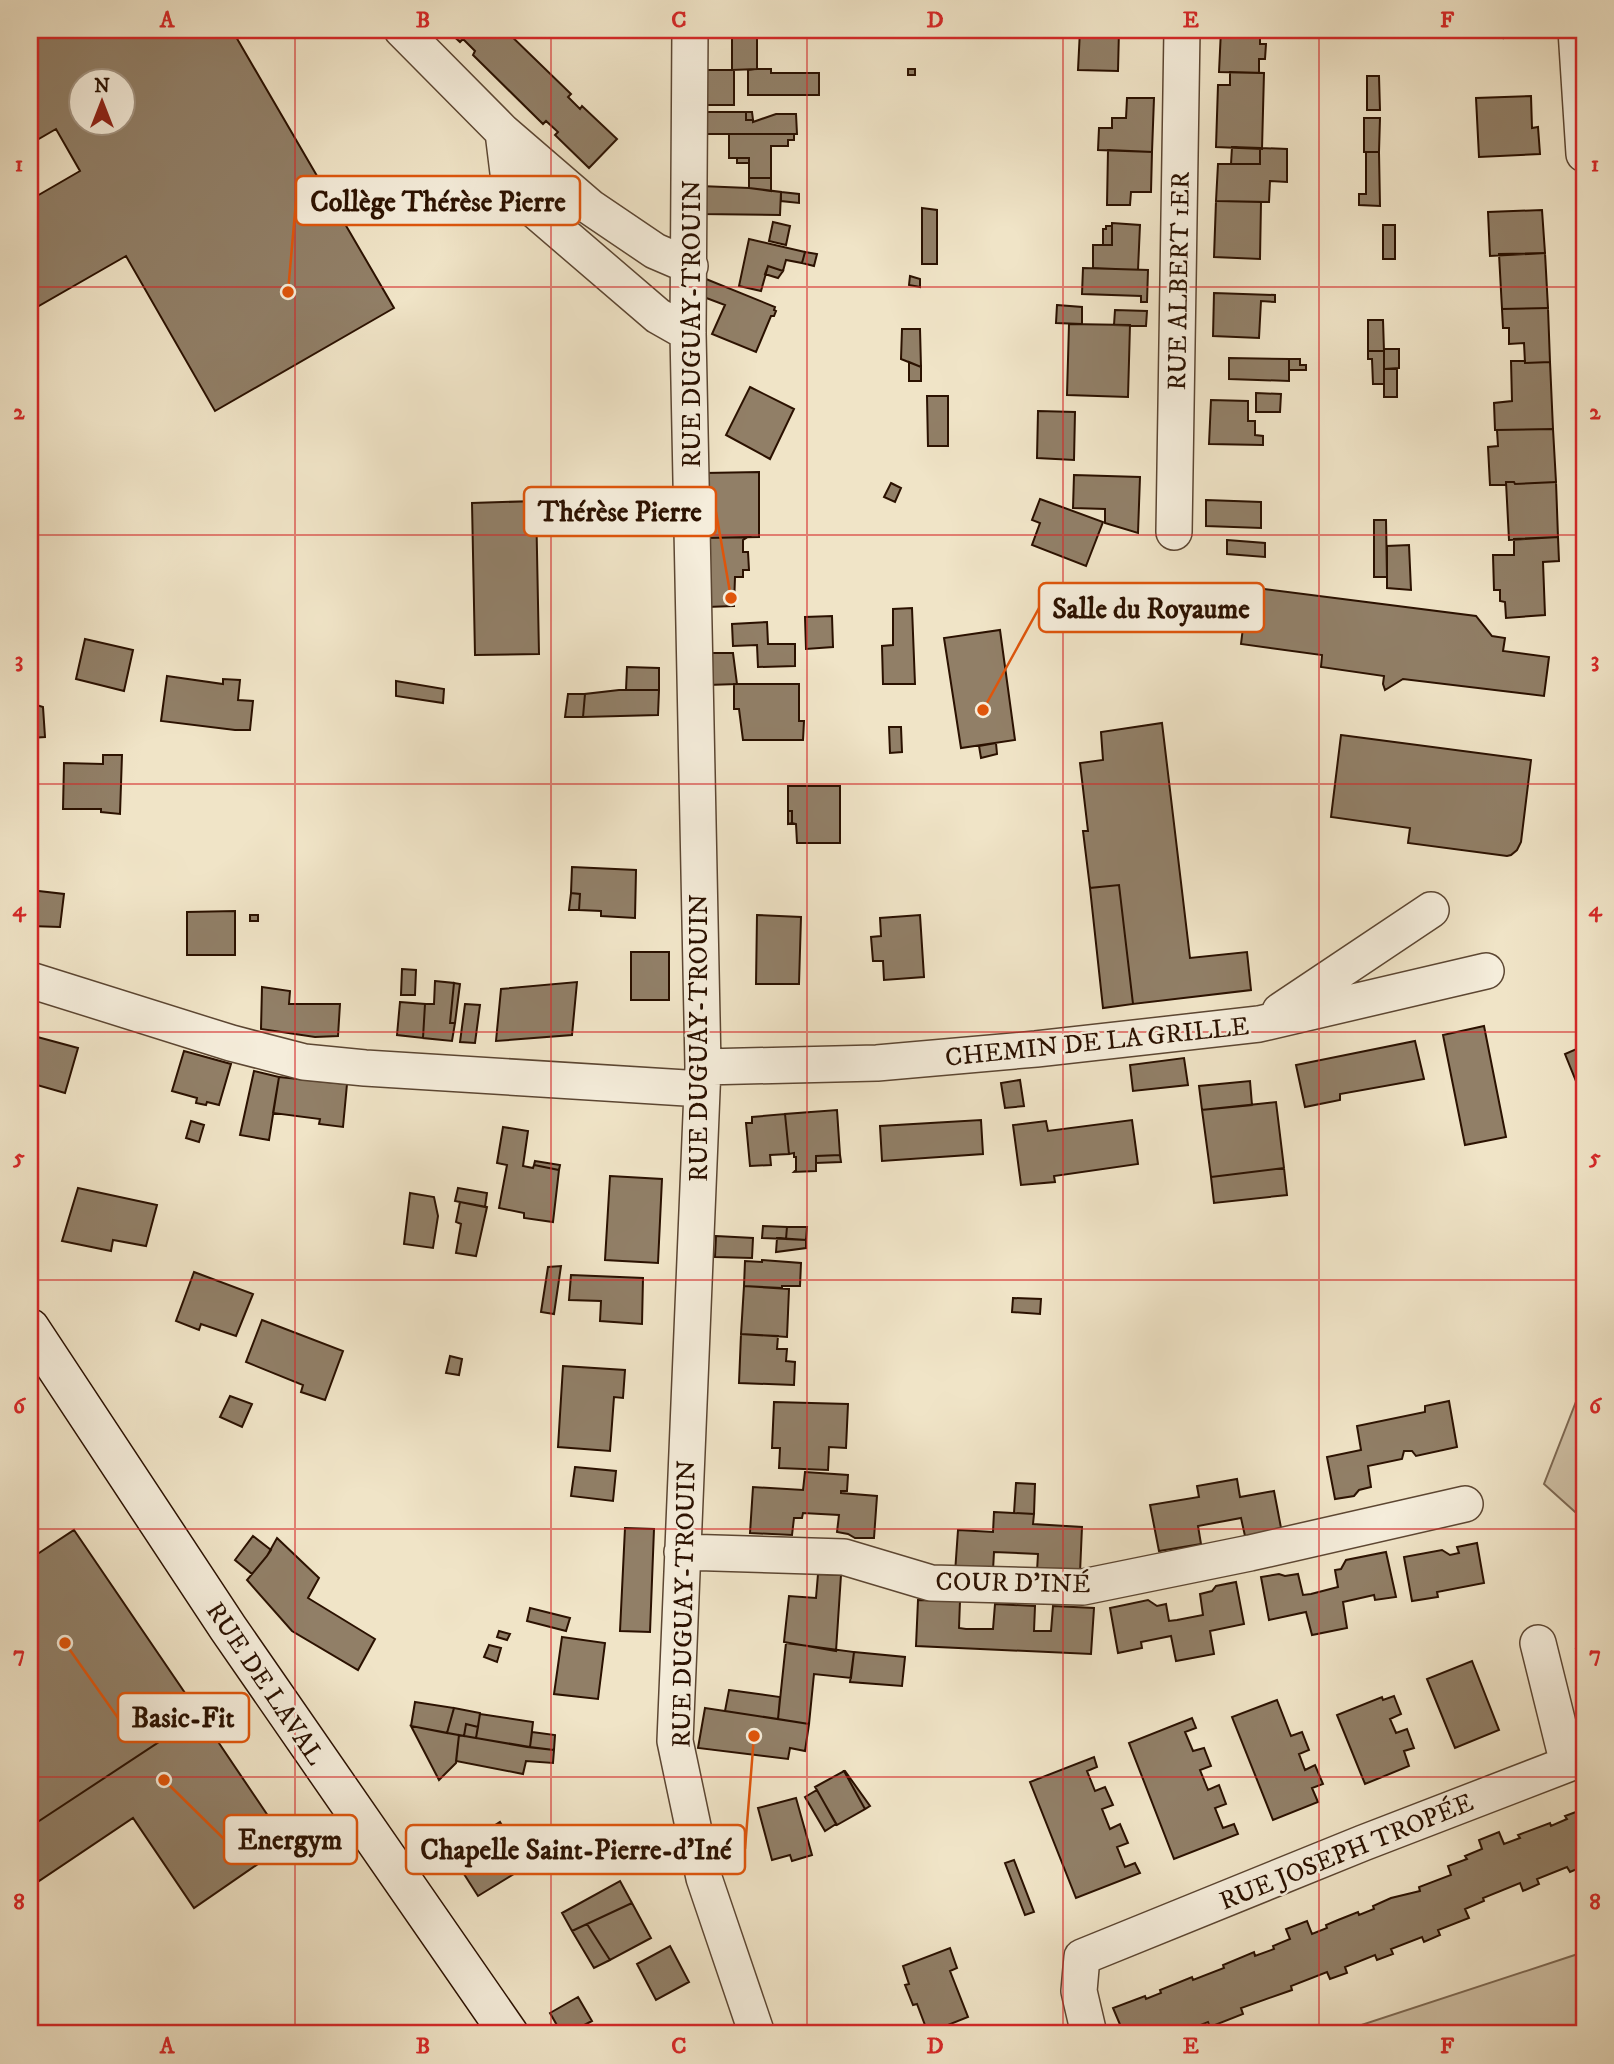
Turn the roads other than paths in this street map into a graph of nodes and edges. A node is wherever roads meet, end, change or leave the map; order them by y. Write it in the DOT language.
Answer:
graph roads {
  1 [pos="402,30"];
  2 [pos="690,30"];
  3 [pos="1182,30"];
  4 [pos="1576,30"];
  5 [pos="503,132"];
  6 [pos="1584,154"];
  7 [pos="690,266"];
  8 [pos="688,333"];
  9 [pos="1174,532"];
  10 [pos="1431,910"];
  11 [pos="1486,971"];
  12 [pos="30,980"];
  13 [pos="1259,1024"];
  14 [pos="702,1078"];
  15 [pos="30,1328"];
  16 [pos="1465,1504"];
  17 [pos="682,1552"];
  18 [pos="1538,1643"];
  19 [pos="509,2034"];
  20 [pos="757,2034"];
  21 [pos="1089,2034"];
  1 -- 5 [label="street"];
  2 -- 7 [label="street, RUE DUGUAY-TROUIN"];
  3 -- 9 [label="street, RUE ALBERT 1ER"];
  4 -- 6 [label="street"];
  5 -- 7 [label="street"];
  5 -- 8 [label="street"];
  7 -- 8 [label="street, RUE DUGUAY-TROUIN"];
  8 -- 14 [label="street, RUE DUGUAY-TROUIN"];
  10 -- 13 [label="street"];
  11 -- 13 [label="street, CHEMIN DE LA GRILLE"];
  12 -- 14 [label="street, CHEMIN DE LA GRILLE"];
  13 -- 14 [label="street, CHEMIN DE LA GRILLE"];
  14 -- 17 [label="street, RUE DUGUAY-TROUIN"];
  15 -- 19 [label="street, RUE DE LAVAL"];
  16 -- 17 [label="street, COUR D'INÉ"];
  17 -- 20 [label="street, RUE DUGUAY-TROUIN"];
  18 -- 21 [label="street, RUE JOSEPH TROPÉE"];
}
